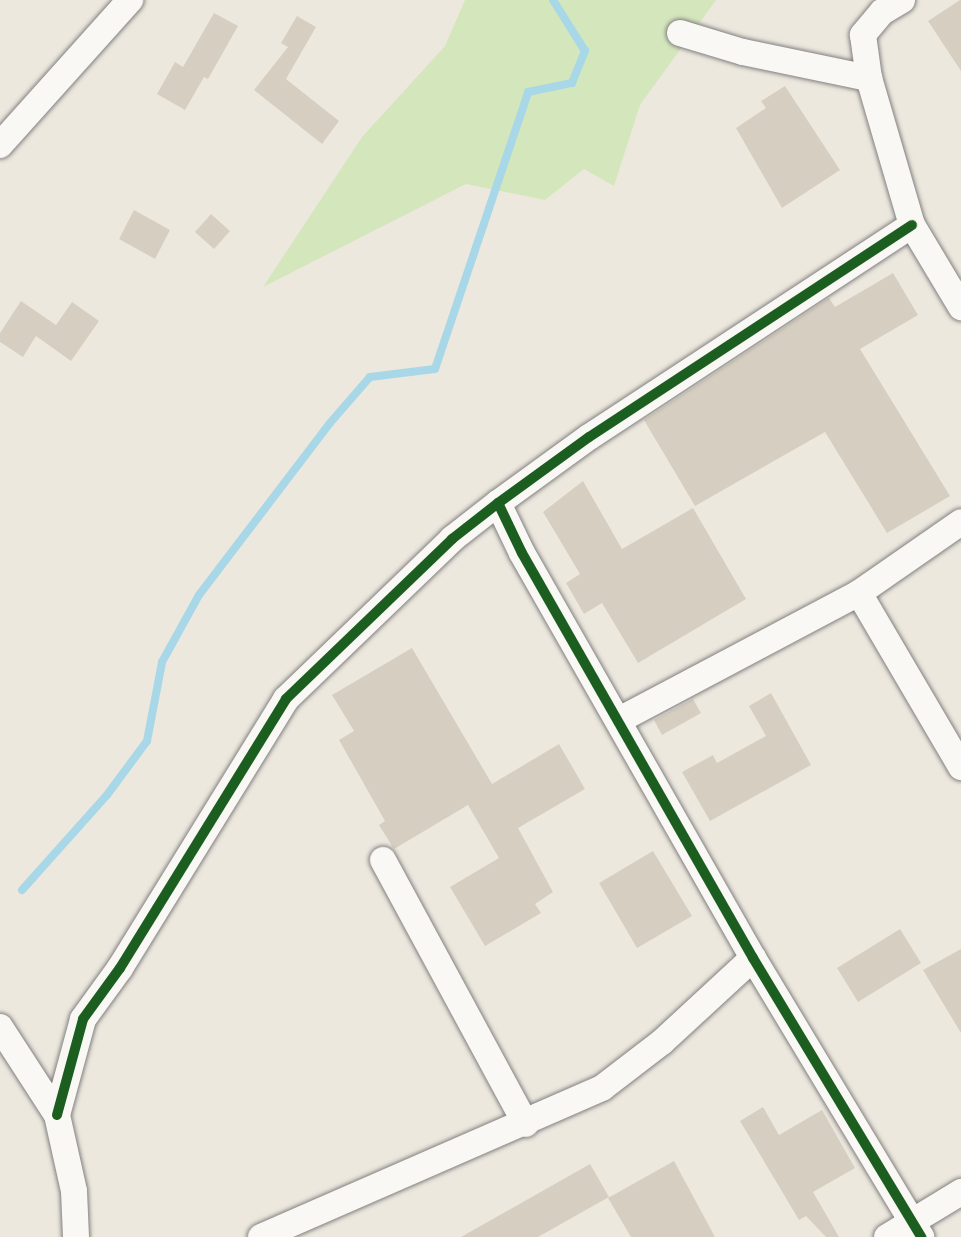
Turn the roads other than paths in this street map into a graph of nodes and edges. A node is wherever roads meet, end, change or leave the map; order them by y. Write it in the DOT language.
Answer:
graph roads {
  1 [pos="130,0"];
  2 [pos="902,0"];
  3 [pos="680,33"];
  4 [pos="869,78"];
  5 [pos="0,145"];
  6 [pos="912,225"];
  7 [pos="961,307"];
  8 [pos="498,503"];
  9 [pos="961,522"];
  10 [pos="859,593"];
  11 [pos="621,719"];
  12 [pos="961,767"];
  13 [pos="383,860"];
  14 [pos="753,958"];
  15 [pos="0,1027"];
  16 [pos="57,1115"];
  17 [pos="526,1124"];
  18 [pos="961,1192"];
  19 [pos="916,1230"];
  20 [pos="76,1237"];
  21 [pos="261,1237"];
  22 [pos="887,1237"];
  1 -- 5 [label="street"];
  2 -- 4 [label="street"];
  3 -- 4 [label="street"];
  4 -- 6 [label="street"];
  6 -- 7 [label="street"];
  6 -- 8 [label="street"];
  8 -- 11 [label="street"];
  8 -- 16 [label="street"];
  9 -- 10 [label="street"];
  10 -- 11 [label="street"];
  10 -- 12 [label="street"];
  11 -- 14 [label="street"];
  13 -- 17 [label="street"];
  14 -- 17 [label="street"];
  14 -- 19 [label="street"];
  15 -- 16 [label="street"];
  16 -- 20 [label="street"];
  17 -- 21 [label="street"];
  18 -- 19 [label="street"];
  19 -- 22 [label="street"];
}
